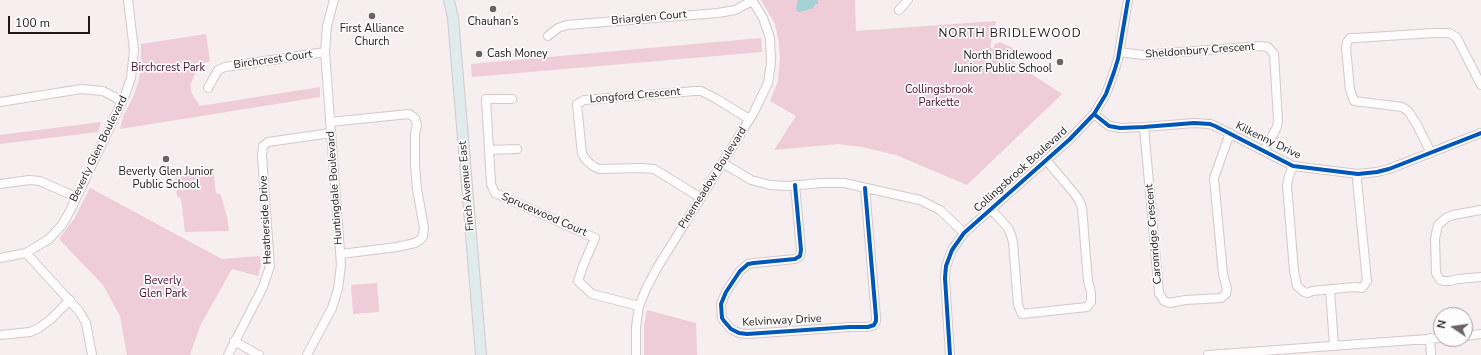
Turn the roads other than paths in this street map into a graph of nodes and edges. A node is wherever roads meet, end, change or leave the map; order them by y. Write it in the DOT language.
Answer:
graph roads {
  1 [pos="128,0"];
  2 [pos="334,0"];
  3 [pos="449,0"];
  4 [pos="455,0"];
  5 [pos="752,0"];
  6 [pos="908,0"];
  7 [pos="1128,0"];
  8 [pos="899,10"];
  9 [pos="453,18"];
  10 [pos="548,36"];
  11 [pos="325,52"];
  12 [pos="1119,52"];
  13 [pos="1481,85"];
  14 [pos="208,88"];
  15 [pos="512,98"];
  16 [pos="122,101"];
  17 [pos="0,102"];
  18 [pos="1094,114"];
  19 [pos="749,119"];
  20 [pos="330,122"];
  21 [pos="1144,127"];
  22 [pos="1230,133"];
  23 [pos="1481,133"];
  24 [pos="331,134"];
  25 [pos="517,149"];
  26 [pos="489,150"];
  27 [pos="1264,151"];
  28 [pos="1431,153"];
  29 [pos="1046,160"];
  30 [pos="723,163"];
  31 [pos="1293,166"];
  32 [pos="1358,174"];
  33 [pos="0,184"];
  34 [pos="795,186"];
  35 [pos="865,188"];
  36 [pos="76,197"];
  37 [pos="701,198"];
  38 [pos="991,209"];
  39 [pos="1481,210"];
  40 [pos="964,233"];
  41 [pos="26,253"];
  42 [pos="341,254"];
  43 [pos="0,258"];
  44 [pos="1481,277"];
  45 [pos="1330,290"];
  46 [pos="70,300"];
  47 [pos="639,306"];
  48 [pos="0,335"];
  49 [pos="1430,338"];
  50 [pos="234,341"];
  51 [pos="1334,346"];
  52 [pos="92,355"];
  53 [pos="228,355"];
  54 [pos="259,355"];
  55 [pos="307,355"];
  56 [pos="481,355"];
  57 [pos="636,355"];
  58 [pos="950,355"];
  59 [pos="1208,355"];
  60 [pos="1431,355"];
  1 -- 16 [label="street, Beverly Glen Boulevard"];
  2 -- 11 [label="street, Huntingdale Boulevard"];
  3 -- 9 [label="main road, Finch Avenue East"];
  4 -- 9 [label="main road, Finch Avenue East"];
  5 -- 10 [label="street, Briarglen Court"];
  5 -- 19 [label="street, Pinemeadow Boulevard"];
  6 -- 8 [label="street"];
  7 -- 12 [label="street, Collingsbrook Boulevard"];
  9 -- 56 [label="main road, Finch Avenue East"];
  11 -- 14 [label="street, Birchcrest Court"];
  11 -- 20 [label="street, Huntingdale Boulevard"];
  12 -- 18 [label="street, Collingsbrook Boulevard"];
  12 -- 27 [label="street, Sheldonbury Crescent"];
  13 -- 28 [label="street"];
  15 -- 26 [label="street, Sprucewood Court"];
  16 -- 17 [label="street"];
  16 -- 36 [label="street, Beverly Glen Boulevard"];
  18 -- 21 [label="street, Kilkenny Drive"];
  18 -- 29 [label="street, Collingsbrook Boulevard"];
  19 -- 30 [label="street, Pinemeadow Boulevard"];
  19 -- 37 [label="street, Longford Crescent"];
  20 -- 24 [label="street, Huntingdale Boulevard"];
  20 -- 42 [label="street, Huntingdale Boulevard"];
  21 -- 22 [label="street, Kilkenny Drive"];
  21 -- 22 [label="street, Caronridge Crescent"];
  22 -- 27 [label="street, Kilkenny Drive"];
  23 -- 28 [label="street, Kilkenny Drive"];
  24 -- 42 [label="street, Huntingdale Boulevard"];
  24 -- 50 [label="street, Heatherside Drive"];
  25 -- 26 [label="street"];
  26 -- 47 [label="street, Sprucewood Court"];
  27 -- 31 [label="street, Kilkenny Drive"];
  28 -- 32 [label="street, Kilkenny Drive"];
  29 -- 38 [label="street, Collingsbrook Boulevard"];
  29 -- 38 [label="street"];
  30 -- 34 [label="street"];
  30 -- 37 [label="street, Pinemeadow Boulevard"];
  31 -- 32 [label="street, Kilkenny Drive"];
  31 -- 45 [label="street"];
  32 -- 45 [label="street"];
  33 -- 36 [label="street"];
  34 -- 35 [label="street"];
  34 -- 35 [label="street, Kelvinway Drive"];
  35 -- 40 [label="street"];
  36 -- 41 [label="street, Beverly Glen Boulevard"];
  37 -- 47 [label="street, Pinemeadow Boulevard"];
  38 -- 40 [label="street, Collingsbrook Boulevard"];
  39 -- 44 [label="street"];
  40 -- 58 [label="street, Collingsbrook Boulevard"];
  41 -- 43 [label="street, Beverly Glen Boulevard"];
  41 -- 46 [label="street"];
  42 -- 55 [label="street, Huntingdale Boulevard"];
  45 -- 51 [label="street"];
  46 -- 48 [label="street"];
  46 -- 52 [label="street"];
  47 -- 57 [label="street, Pinemeadow Boulevard"];
  49 -- 51 [label="street"];
  49 -- 60 [label="street"];
  50 -- 53 [label="street, Heatherside Drive"];
  50 -- 54 [label="street"];
  51 -- 59 [label="street"];
}
